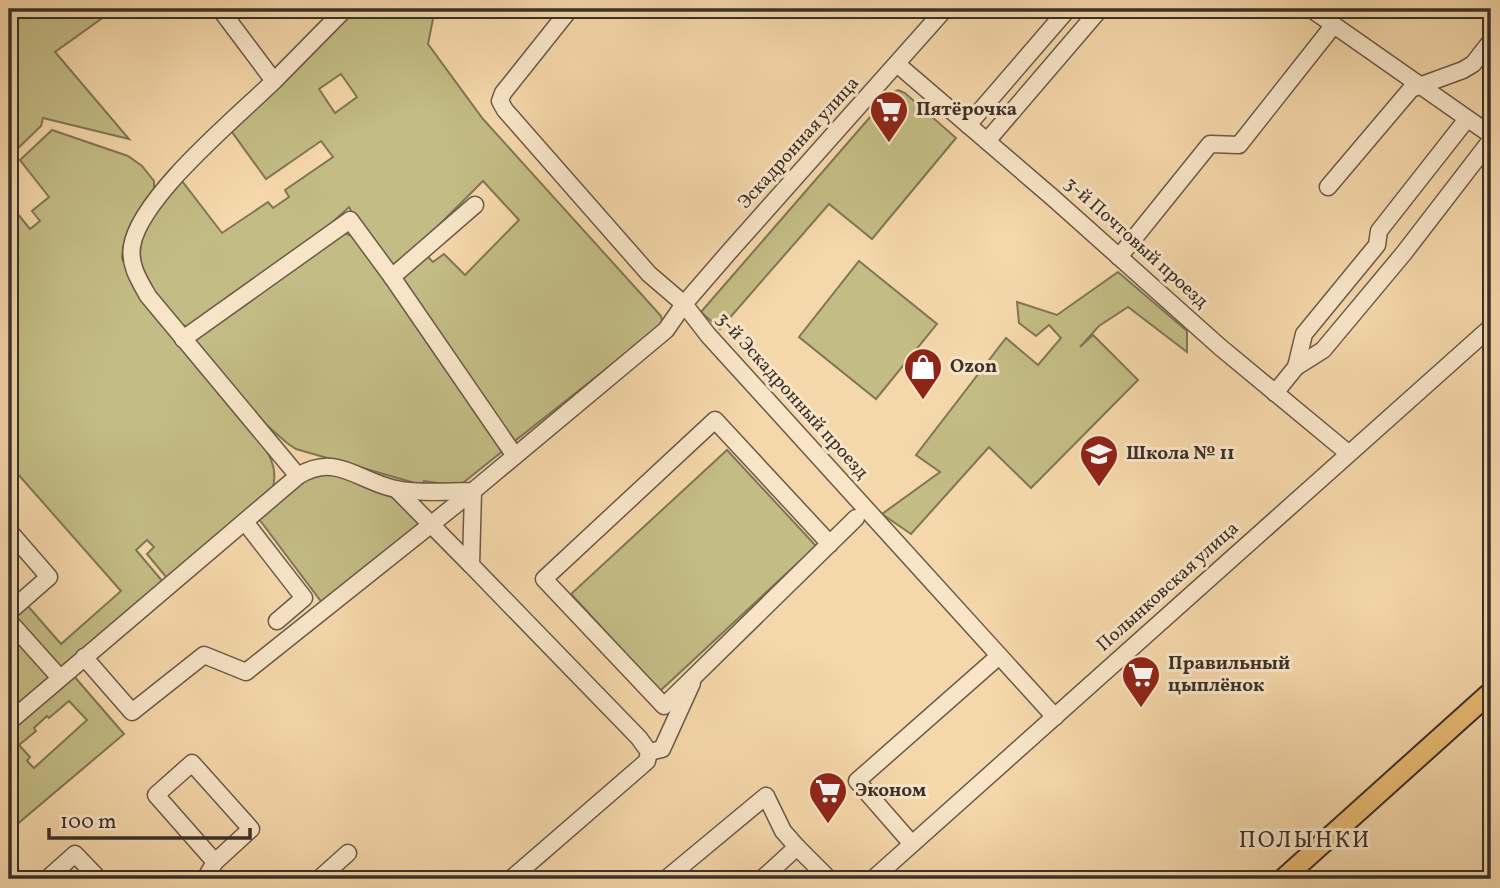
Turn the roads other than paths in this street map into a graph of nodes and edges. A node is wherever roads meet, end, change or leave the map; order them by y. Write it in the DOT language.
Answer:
graph roads {
  1 [pos="220,9"];
  2 [pos="345,9"];
  3 [pos="570,9"];
  4 [pos="945,9"];
  5 [pos="1068,9"];
  6 [pos="1100,9"];
  7 [pos="1311,9"];
  8 [pos="1333,26"];
  9 [pos="1491,41"];
  10 [pos="897,64"];
  11 [pos="274,81"];
  12 [pos="1421,85"];
  13 [pos="1467,119"];
  14 [pos="968,125"];
  15 [pos="1491,138"];
  16 [pos="987,141"];
  17 [pos="1328,187"];
  18 [pos="475,205"];
  19 [pos="1119,257"];
  20 [pos="392,277"];
  21 [pos="684,304"];
  22 [pos="1491,327"];
  23 [pos="183,339"];
  24 [pos="1296,367"];
  25 [pos="1275,393"];
  26 [pos="1348,453"];
  27 [pos="515,457"];
  28 [pos="298,476"];
  29 [pos="396,489"];
  30 [pos="473,491"];
  31 [pos="856,519"];
  32 [pos="245,522"];
  33 [pos="431,524"];
  34 [pos="9,531"];
  35 [pos="830,544"];
  36 [pos="471,565"];
  37 [pos="9,612"];
  38 [pos="9,621"];
  39 [pos="277,621"];
  40 [pos="999,656"];
  41 [pos="84,657"];
  42 [pos="696,675"];
  43 [pos="60,678"];
  44 [pos="1489,699"];
  45 [pos="1055,718"];
  46 [pos="9,722"];
  47 [pos="649,752"];
  48 [pos="912,844"];
  49 [pos="797,847"];
  50 [pos="348,853"];
  51 [pos="215,862"];
  52 [pos="47,879"];
  53 [pos="99,879"];
  54 [pos="205,879"];
  55 [pos="319,879"];
  56 [pos="511,879"];
  57 [pos="666,879"];
  58 [pos="762,879"];
  59 [pos="829,879"];
  60 [pos="873,879"];
  61 [pos="1283,879"];
  1 -- 11 [label="street"];
  2 -- 11 [label="street"];
  3 -- 21 [label="street, 3-й Эскадронный проезд"];
  4 -- 10 [label="street, Эскадронная улица"];
  5 -- 14 [label="street"];
  6 -- 16 [label="street"];
  7 -- 8 [label="street"];
  8 -- 12 [label="street"];
  8 -- 19 [label="street"];
  9 -- 12 [label="street"];
  10 -- 14 [label="street, 3-й Почтовый проезд"];
  10 -- 21 [label="street, Эскадронная улица"];
  11 -- 23 [label="street"];
  12 -- 13 [label="street"];
  12 -- 17 [label="street"];
  13 -- 15 [label="street"];
  13 -- 24 [label="street"];
  14 -- 16 [label="street, 3-й Почтовый проезд"];
  15 -- 24 [label="street"];
  16 -- 19 [label="street, 3-й Почтовый проезд"];
  18 -- 20 [label="street"];
  19 -- 25 [label="street, 3-й Почтовый проезд"];
  20 -- 23 [label="street"];
  20 -- 27 [label="street"];
  21 -- 27 [label="street, Эскадронная улица"];
  21 -- 40 [label="street, 3-й Эскадронный проезд"];
  22 -- 26 [label="street, Полынковская улица"];
  23 -- 28 [label="street"];
  24 -- 25 [label="street"];
  25 -- 26 [label="street, 3-й Почтовый проезд"];
  26 -- 45 [label="street, Полынковская улица"];
  27 -- 30 [label="street, Эскадронная улица"];
  28 -- 29 [label="street"];
  28 -- 32 [label="street"];
  29 -- 30 [label="street"];
  29 -- 33 [label="street"];
  30 -- 33 [label="street, Эскадронная улица"];
  30 -- 36 [label="street"];
  31 -- 35 [label="street"];
  32 -- 39 [label="street"];
  32 -- 41 [label="street"];
  33 -- 36 [label="street"];
  33 -- 41 [label="street, Эскадронная улица"];
  34 -- 37 [label="street"];
  35 -- 42 [label="street"];
  35 -- 42 [label="street"];
  36 -- 47 [label="street"];
  38 -- 43 [label="street"];
  40 -- 45 [label="street, 3-й Эскадронный проезд"];
  40 -- 48 [label="street"];
  41 -- 43 [label="street"];
  42 -- 47 [label="street"];
  43 -- 46 [label="street"];
  44 -- 61 [label="main road"];
  45 -- 48 [label="street, Полынковская улица"];
  47 -- 56 [label="street"];
  48 -- 60 [label="street, Полынковская улица"];
  49 -- 57 [label="street"];
  49 -- 58 [label="street"];
  49 -- 59 [label="street"];
  50 -- 55 [label="street"];
  51 -- 51 [label="street"];
  51 -- 54 [label="street"];
  52 -- 53 [label="street"];
}
